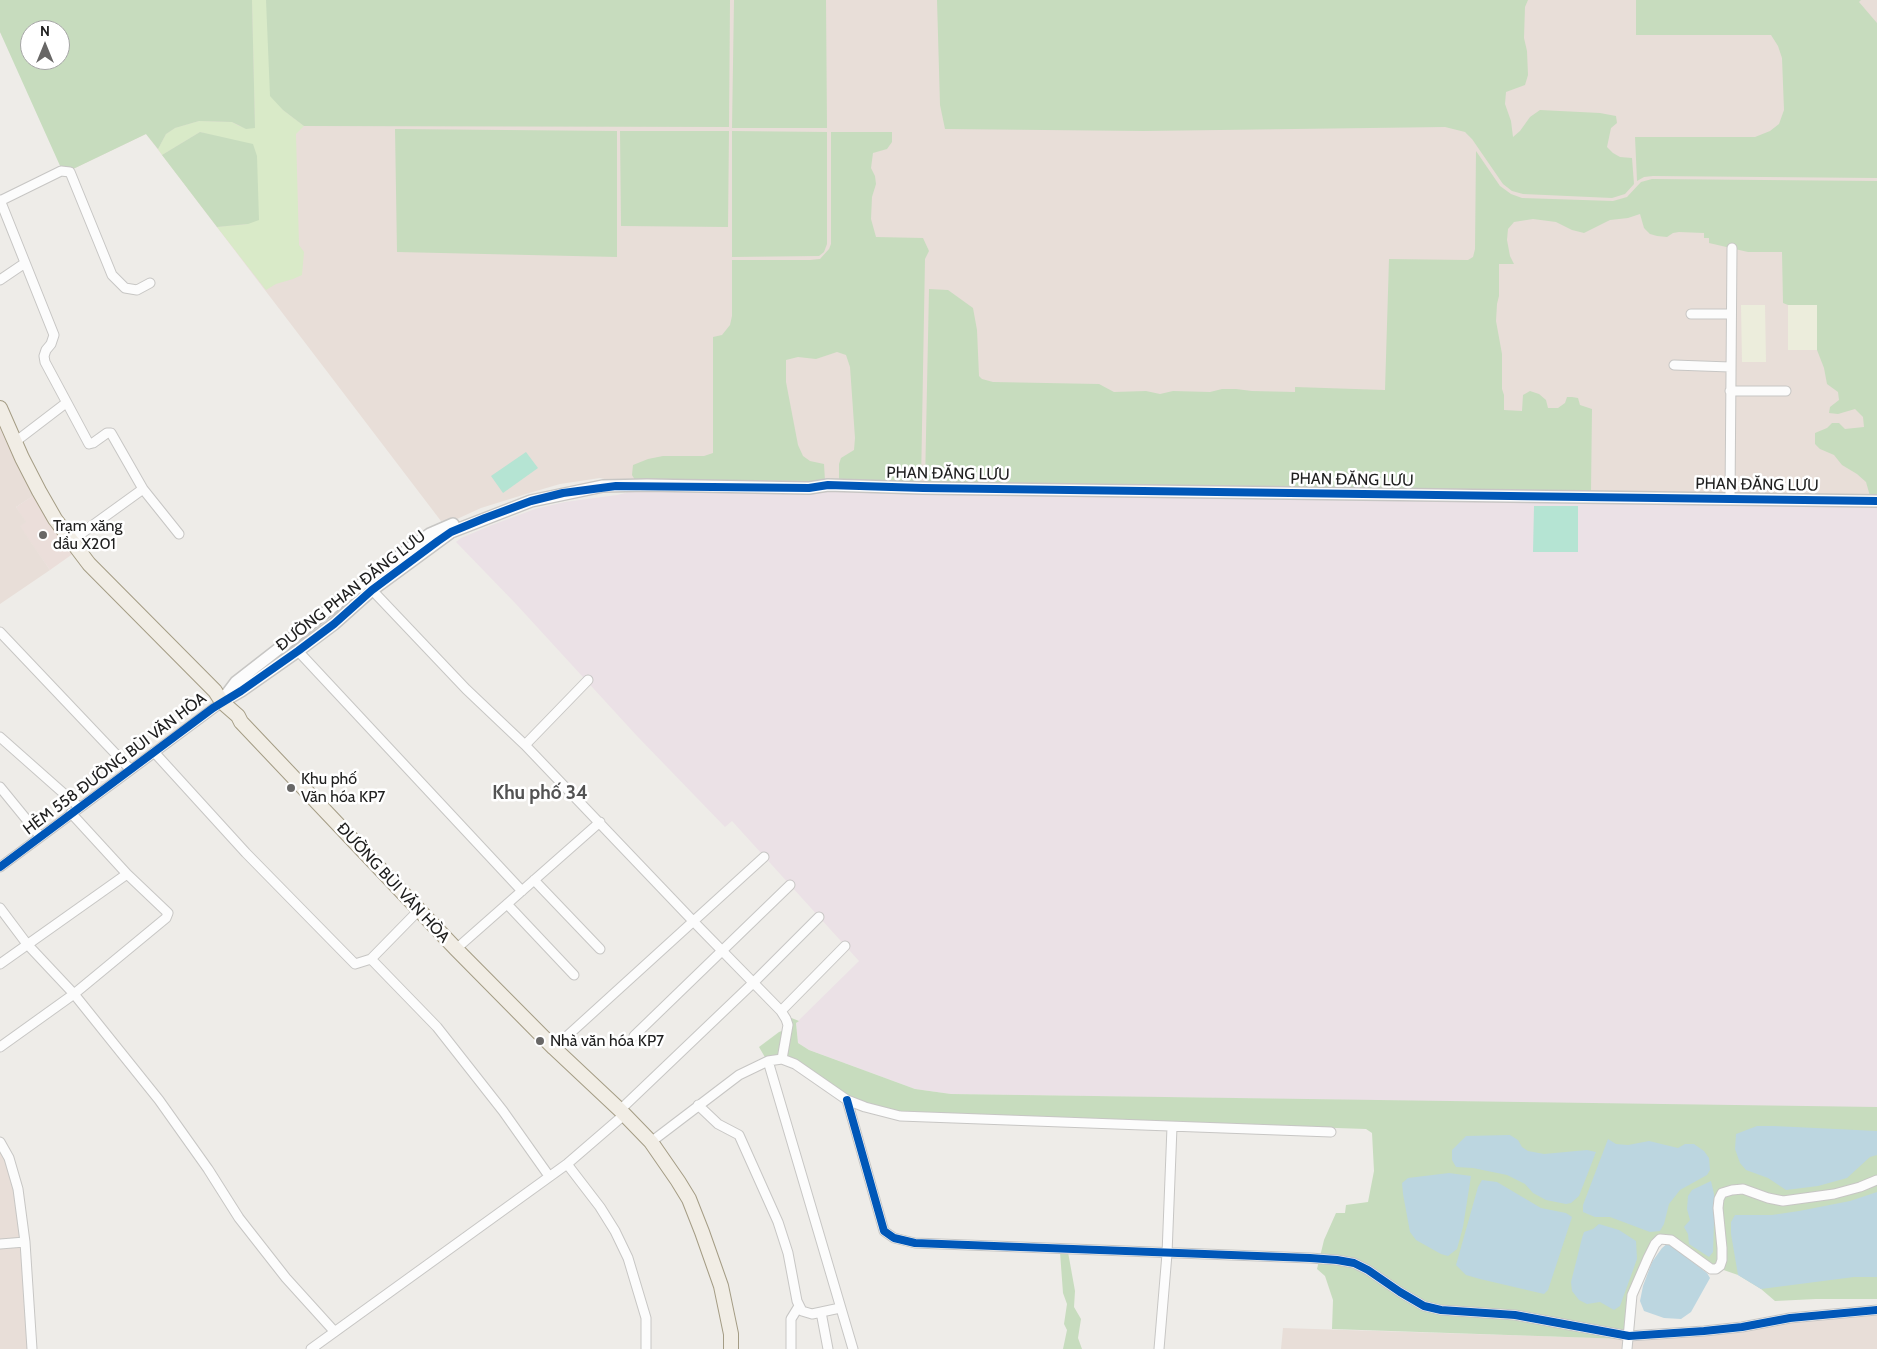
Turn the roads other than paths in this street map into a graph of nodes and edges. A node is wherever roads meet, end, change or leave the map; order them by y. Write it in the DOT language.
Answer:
graph roads {
  1 [pos="0,201"];
  2 [pos="1732,248"];
  3 [pos="25,262"];
  4 [pos="0,280"];
  5 [pos="150,283"];
  6 [pos="1691,314"];
  7 [pos="1731,314"];
  8 [pos="1674,365"];
  9 [pos="1730,367"];
  10 [pos="1730,391"];
  11 [pos="1786,391"];
  12 [pos="66,403"];
  13 [pos="1,415"];
  14 [pos="15,442"];
  15 [pos="828,485"];
  16 [pos="143,488"];
  17 [pos="1730,499"];
  18 [pos="1877,501"];
  19 [pos="466,522"];
  20 [pos="179,534"];
  21 [pos="71,541"];
  22 [pos="372,590"];
  23 [pos="0,632"];
  24 [pos="298,652"];
  25 [pos="588,680"];
  26 [pos="222,702"];
  27 [pos="0,737"];
  28 [pos="526,745"];
  29 [pos="154,752"];
  30 [pos="130,769"];
  31 [pos="0,787"];
  32 [pos="75,810"];
  33 [pos="600,822"];
  34 [pos="40,836"];
  35 [pos="764,857"];
  36 [pos="0,867"];
  37 [pos="127,874"];
  38 [pos="534,880"];
  39 [pos="790,885"];
  40 [pos="522,891"];
  41 [pos="507,904"];
  42 [pos="0,908"];
  43 [pos="419,910"];
  44 [pos="819,918"];
  45 [pos="693,921"];
  46 [pos="27,944"];
  47 [pos="845,946"];
  48 [pos="456,949"];
  49 [pos="600,949"];
  50 [pos="722,951"];
  51 [pos="370,959"];
  52 [pos="0,964"];
  53 [pos="574,975"];
  54 [pos="753,983"];
  55 [pos="74,994"];
  56 [pos="781,1010"];
  57 [pos="634,1036"];
  58 [pos="0,1047"];
  59 [pos="554,1048"];
  60 [pos="782,1059"];
  61 [pos="768,1061"];
  62 [pos="847,1100"];
  63 [pos="698,1105"];
  64 [pos="622,1112"];
  65 [pos="1172,1127"];
  66 [pos="1332,1132"];
  67 [pos="0,1142"];
  68 [pos="651,1142"];
  69 [pos="567,1164"];
  70 [pos="549,1176"];
  71 [pos="1877,1180"];
  72 [pos="25,1242"];
  73 [pos="0,1244"];
  74 [pos="1167,1254"];
  75 [pos="799,1306"];
  76 [pos="840,1308"];
  77 [pos="1877,1310"];
  78 [pos="821,1312"];
  79 [pos="334,1331"];
  80 [pos="1629,1336"];
  81 [pos="32,1349"];
  82 [pos="311,1349"];
  83 [pos="646,1349"];
  84 [pos="731,1349"];
  85 [pos="791,1349"];
  86 [pos="828,1349"];
  87 [pos="852,1349"];
  88 [pos="1159,1349"];
  89 [pos="1627,1349"];
  1 -- 3 [label="street"];
  1 -- 5 [label="street"];
  2 -- 7 [label="street"];
  3 -- 4 [label="street"];
  3 -- 12 [label="street"];
  6 -- 7 [label="street"];
  7 -- 9 [label="street"];
  8 -- 9 [label="street"];
  9 -- 10 [label="street"];
  10 -- 11 [label="street"];
  10 -- 17 [label="street"];
  12 -- 14 [label="street"];
  12 -- 16 [label="street"];
  13 -- 14 [label="main road, ĐƯỜNG BÙI VĂN HÒA"];
  14 -- 21 [label="main road, ĐƯỜNG BÙI VĂN HÒA"];
  15 -- 17 [label="street, PHAN ĐĂNG LƯU"];
  15 -- 19 [label="street, ĐƯỜNG PHAN ĐĂNG LƯU"];
  16 -- 20 [label="street"];
  16 -- 21 [label="street"];
  17 -- 18 [label="street, PHAN ĐĂNG LƯU"];
  19 -- 22 [label="street, ĐƯỜNG PHAN ĐĂNG LƯU"];
  19 -- 26 [label="street, ĐƯỜNG PHAN ĐĂNG LƯU"];
  21 -- 26 [label="main road, ĐƯỜNG BÙI VĂN HÒA"];
  22 -- 24 [label="street, ĐƯỜNG PHAN ĐĂNG LƯU"];
  22 -- 28 [label="street"];
  23 -- 30 [label="street"];
  24 -- 26 [label="street, ĐƯỜNG PHAN ĐĂNG LƯU"];
  24 -- 40 [label="street"];
  25 -- 28 [label="street"];
  26 -- 29 [label="street, HẺM 558 ĐƯỜNG BÙI VĂN HÒA"];
  26 -- 43 [label="main road, ĐƯỜNG BÙI VĂN HÒA"];
  27 -- 32 [label="street"];
  28 -- 33 [label="street"];
  29 -- 30 [label="street, HẺM 558 ĐƯỜNG BÙI VĂN HÒA"];
  29 -- 51 [label="street"];
  30 -- 32 [label="street, HẺM 558 ĐƯỜNG BÙI VĂN HÒA"];
  31 -- 34 [label="street"];
  32 -- 34 [label="street, HẺM 558 ĐƯỜNG BÙI VĂN HÒA"];
  32 -- 37 [label="street"];
  33 -- 38 [label="street"];
  33 -- 45 [label="street"];
  34 -- 36 [label="street, HẺM 558 ĐƯỜNG BÙI VĂN HÒA"];
  35 -- 45 [label="street"];
  37 -- 46 [label="street"];
  37 -- 55 [label="street"];
  38 -- 40 [label="street"];
  38 -- 49 [label="street"];
  39 -- 50 [label="street"];
  40 -- 41 [label="street"];
  41 -- 48 [label="street"];
  41 -- 53 [label="street"];
  42 -- 46 [label="street"];
  43 -- 48 [label="main road, ĐƯỜNG BÙI VĂN HÒA"];
  43 -- 51 [label="street"];
  44 -- 54 [label="street"];
  45 -- 50 [label="street"];
  45 -- 59 [label="street"];
  46 -- 52 [label="street"];
  46 -- 55 [label="street"];
  47 -- 56 [label="street"];
  48 -- 59 [label="main road, ĐƯỜNG BÙI VĂN HÒA"];
  50 -- 54 [label="street"];
  50 -- 57 [label="street"];
  51 -- 70 [label="street"];
  54 -- 56 [label="street"];
  54 -- 64 [label="street"];
  55 -- 58 [label="street"];
  55 -- 79 [label="street"];
  56 -- 60 [label="street"];
  59 -- 64 [label="main road, ĐƯỜNG BÙI VĂN HÒA"];
  60 -- 61 [label="street"];
  60 -- 62 [label="street"];
  61 -- 63 [label="street"];
  61 -- 76 [label="street"];
  62 -- 65 [label="street"];
  62 -- 74 [label="street"];
  63 -- 68 [label="street"];
  63 -- 75 [label="street"];
  64 -- 68 [label="main road, ĐƯỜNG BÙI VĂN HÒA"];
  64 -- 69 [label="street"];
  65 -- 66 [label="street"];
  65 -- 74 [label="street"];
  67 -- 72 [label="street"];
  68 -- 84 [label="main road, ĐƯỜNG BÙI VĂN HÒA"];
  69 -- 70 [label="street"];
  69 -- 83 [label="street"];
  70 -- 79 [label="street"];
  71 -- 80 [label="street"];
  72 -- 73 [label="street"];
  72 -- 81 [label="street"];
  74 -- 80 [label="street"];
  74 -- 88 [label="street"];
  75 -- 78 [label="street"];
  75 -- 85 [label="street"];
  76 -- 78 [label="street"];
  76 -- 87 [label="street"];
  77 -- 80 [label="street"];
  78 -- 86 [label="street"];
  79 -- 82 [label="street"];
  80 -- 89 [label="street"];
}
